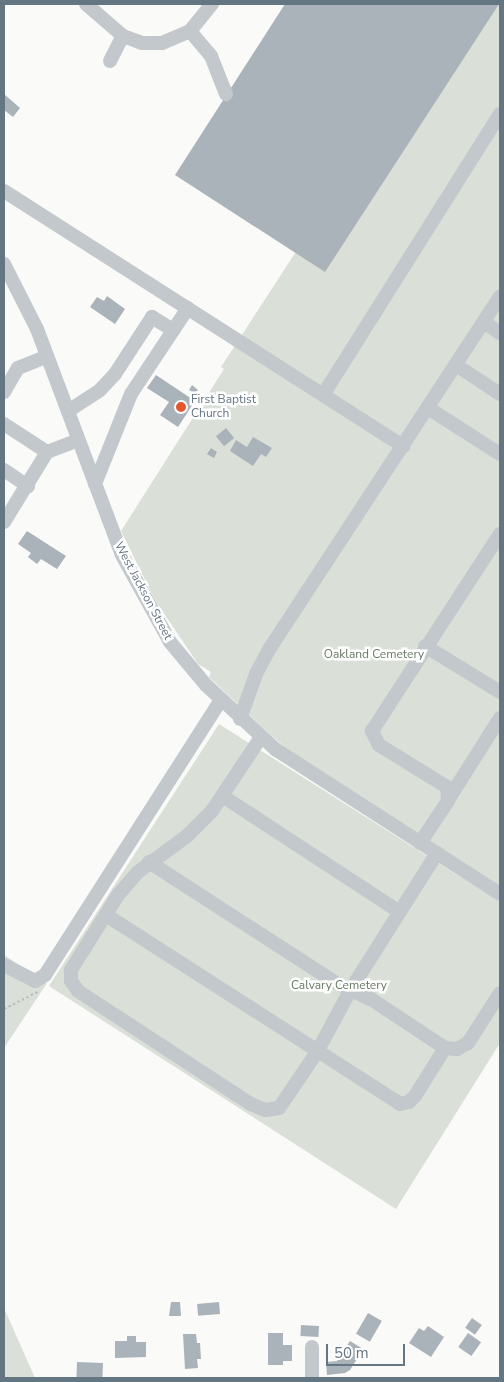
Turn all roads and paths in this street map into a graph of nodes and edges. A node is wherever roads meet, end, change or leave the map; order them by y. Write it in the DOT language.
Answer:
graph roads {
  1 [pos="86,4"];
  2 [pos="212,4"];
  3 [pos="190,31"];
  4 [pos="123,36"];
  5 [pos="110,61"];
  6 [pos="226,94"];
  7 [pos="500,114"];
  8 [pos="4,190"];
  9 [pos="4,264"];
  10 [pos="500,296"];
  11 [pos="188,308"];
  12 [pos="484,322"];
  13 [pos="173,330"];
  14 [pos="500,332"];
  15 [pos="47,356"];
  16 [pos="456,365"];
  17 [pos="8,376"];
  18 [pos="4,392"];
  19 [pos="500,394"];
  20 [pos="323,395"];
  21 [pos="428,408"];
  22 [pos="68,411"];
  23 [pos="4,424"];
  24 [pos="500,438"];
  25 [pos="78,440"];
  26 [pos="403,446"];
  27 [pos="487,446"];
  28 [pos="48,452"];
  29 [pos="500,454"];
  30 [pos="4,470"];
  31 [pos="95,484"];
  32 [pos="28,486"];
  33 [pos="4,522"];
  34 [pos="500,534"];
  35 [pos="425,646"];
  36 [pos="500,692"];
  37 [pos="221,700"];
  38 [pos="500,718"];
  39 [pos="240,719"];
  40 [pos="261,736"];
  41 [pos="224,797"];
  42 [pos="448,801"];
  43 [pos="420,843"];
  44 [pos="436,853"];
  45 [pos="149,862"];
  46 [pos="500,894"];
  47 [pos="400,912"];
  48 [pos="106,915"];
  49 [pos="4,964"];
  50 [pos="351,990"];
  51 [pos="500,993"];
  52 [pos="445,1048"];
  53 [pos="317,1052"];
  54 [pos="312,1347"];
  55 [pos="312,1378"];
  1 -- 4 [label="street"];
  2 -- 3 [label="street"];
  3 -- 4 [label="street"];
  3 -- 6 [label="street"];
  4 -- 5 [label="street"];
  7 -- 20 [label="street"];
  8 -- 11 [label="street"];
  9 -- 15 [label="street, West Jackson Street"];
  10 -- 12 [label="street"];
  11 -- 13 [label="street"];
  11 -- 20 [label="street"];
  12 -- 14 [label="street"];
  12 -- 16 [label="street"];
  13 -- 22 [label="street"];
  13 -- 31 [label="street"];
  15 -- 17 [label="street"];
  15 -- 22 [label="street, West Jackson Street"];
  16 -- 19 [label="street"];
  16 -- 21 [label="street"];
  17 -- 18 [label="street"];
  20 -- 26 [label="street"];
  21 -- 26 [label="street"];
  21 -- 27 [label="street"];
  22 -- 25 [label="street, West Jackson Street"];
  23 -- 28 [label="street"];
  24 -- 27 [label="street"];
  25 -- 28 [label="street"];
  25 -- 31 [label="street, West Jackson Street"];
  26 -- 39 [label="street"];
  27 -- 29 [label="street"];
  28 -- 32 [label="street"];
  30 -- 32 [label="street"];
  31 -- 37 [label="street, West Jackson Street"];
  32 -- 33 [label="street"];
  34 -- 35 [label="street"];
  35 -- 36 [label="street"];
  35 -- 42 [label="street"];
  37 -- 39 [label="street, West Jackson Street"];
  37 -- 49 [label="street"];
  38 -- 42 [label="street"];
  39 -- 40 [label="street, West Jackson Street"];
  40 -- 41 [label="street"];
  40 -- 43 [label="street, West Jackson Street"];
  41 -- 45 [label="street"];
  41 -- 47 [label="street"];
  42 -- 43 [label="street"];
  43 -- 44 [label="street, West Jackson Street"];
  44 -- 46 [label="street, West Jackson Street"];
  44 -- 47 [label="street"];
  45 -- 48 [label="street"];
  45 -- 50 [label="street"];
  47 -- 50 [label="street"];
  48 -- 53 [label="street"];
  48 -- 53 [label="street"];
  50 -- 52 [label="street"];
  50 -- 53 [label="street"];
  51 -- 52 [label="street"];
  52 -- 53 [label="street"];
  54 -- 55 [label="street"];
}
